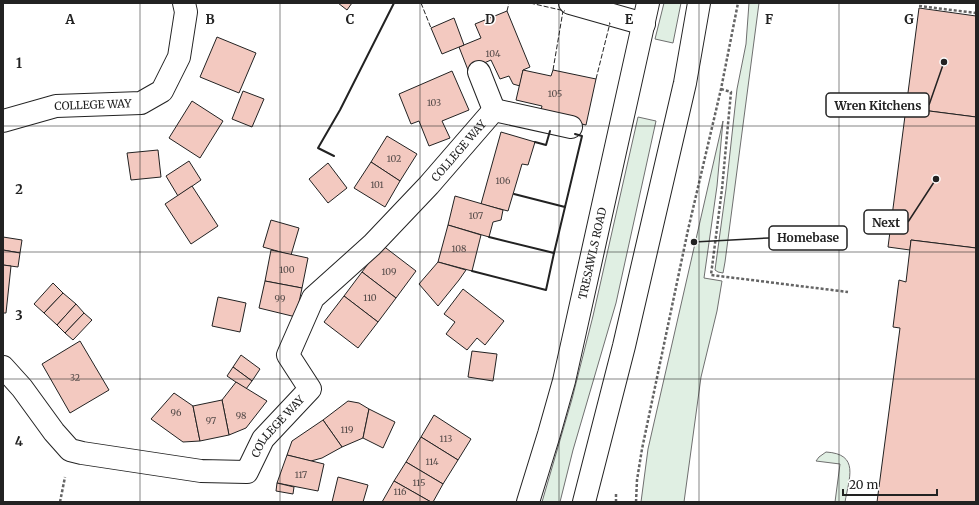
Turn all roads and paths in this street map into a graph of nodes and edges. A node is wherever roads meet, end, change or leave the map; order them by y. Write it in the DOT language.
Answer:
graph roads {
  1 [pos="184,3"];
  2 [pos="570,3"];
  3 [pos="648,3"];
  4 [pos="699,3"];
  5 [pos="738,3"];
  6 [pos="919,6"];
  7 [pos="976,13"];
  8 [pos="644,24"];
  9 [pos="479,72"];
  10 [pos="721,89"];
  11 [pos="494,110"];
  12 [pos="3,121"];
  13 [pos="570,127"];
  14 [pos="848,292"];
  15 [pos="3,366"];
  16 [pos="528,502"];
  17 [pos="584,502"];
  18 [pos="636,502"];
  1 -- 12 [label="main road, COLLEGE WAY"];
  2 -- 8 [label="main road"];
  3 -- 8 [label="main road, TRESAWLS ROAD"];
  4 -- 17 [label="main road"];
  5 -- 10 [label="path"];
  6 -- 7 [label="path"];
  8 -- 16 [label="main road, TRESAWLS ROAD"];
  9 -- 11 [label="main road, COLLEGE WAY"];
  10 -- 14 [label="path"];
  10 -- 18 [label="path"];
  11 -- 13 [label="main road, COLLEGE WAY"];
  11 -- 15 [label="main road, COLLEGE WAY"];
}
